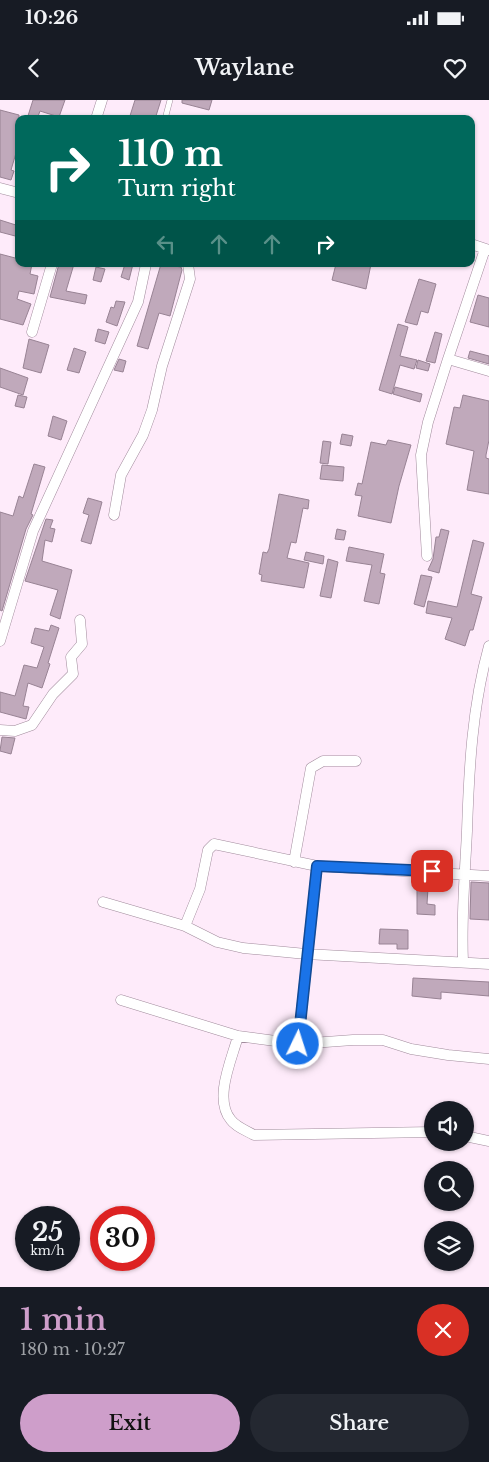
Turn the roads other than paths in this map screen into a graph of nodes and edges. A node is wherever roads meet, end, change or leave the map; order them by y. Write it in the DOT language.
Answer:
graph roads {
  1 [pos="102,100"];
  2 [pos="170,100"];
  3 [pos="97,115"];
  4 [pos="166,115"];
  5 [pos="0,188"];
  6 [pos="15,192"];
  7 [pos="475,245"];
  8 [pos="487,249"];
  9 [pos="51,267"];
  10 [pos="145,267"];
  11 [pos="188,267"];
  12 [pos="32,332"];
  13 [pos="448,359"];
  14 [pos="489,371"];
  15 [pos="114,515"];
  16 [pos="428,556"];
  17 [pos="80,620"];
  18 [pos="0,641"];
  19 [pos="489,646"];
  20 [pos="0,730"];
  21 [pos="356,761"];
  22 [pos="294,862"];
  23 [pos="317,866"];
  24 [pos="464,873"];
  25 [pos="489,876"];
  26 [pos="103,902"];
  27 [pos="185,926"];
  28 [pos="306,954"];
  29 [pos="462,961"];
  30 [pos="489,964"];
  31 [pos="121,1000"];
  32 [pos="238,1036"];
  33 [pos="298,1044"];
  34 [pos="489,1059"];
  35 [pos="424,1132"];
  36 [pos="474,1138"];
  37 [pos="489,1141"];
  1 -- 3 [label="street"];
  2 -- 4 [label="lane"];
  5 -- 6 [label="street"];
  7 -- 8 [label="street"];
  8 -- 13 [label="street"];
  9 -- 12 [label="street"];
  10 -- 18 [label="street"];
  11 -- 15 [label="street"];
  13 -- 14 [label="street"];
  13 -- 16 [label="street"];
  17 -- 20 [label="street"];
  19 -- 24 [label="street"];
  21 -- 22 [label="street"];
  22 -- 23 [label="street"];
  22 -- 27 [label="street"];
  23 -- 24 [label="street"];
  23 -- 28 [label="street"];
  24 -- 25 [label="street"];
  24 -- 29 [label="street"];
  26 -- 27 [label="street"];
  27 -- 28 [label="street"];
  28 -- 29 [label="street"];
  28 -- 33 [label="street"];
  29 -- 30 [label="street"];
  31 -- 32 [label="street"];
  32 -- 33 [label="street"];
  32 -- 35 [label="street"];
  33 -- 34 [label="street"];
  36 -- 37 [label="street"];
}
